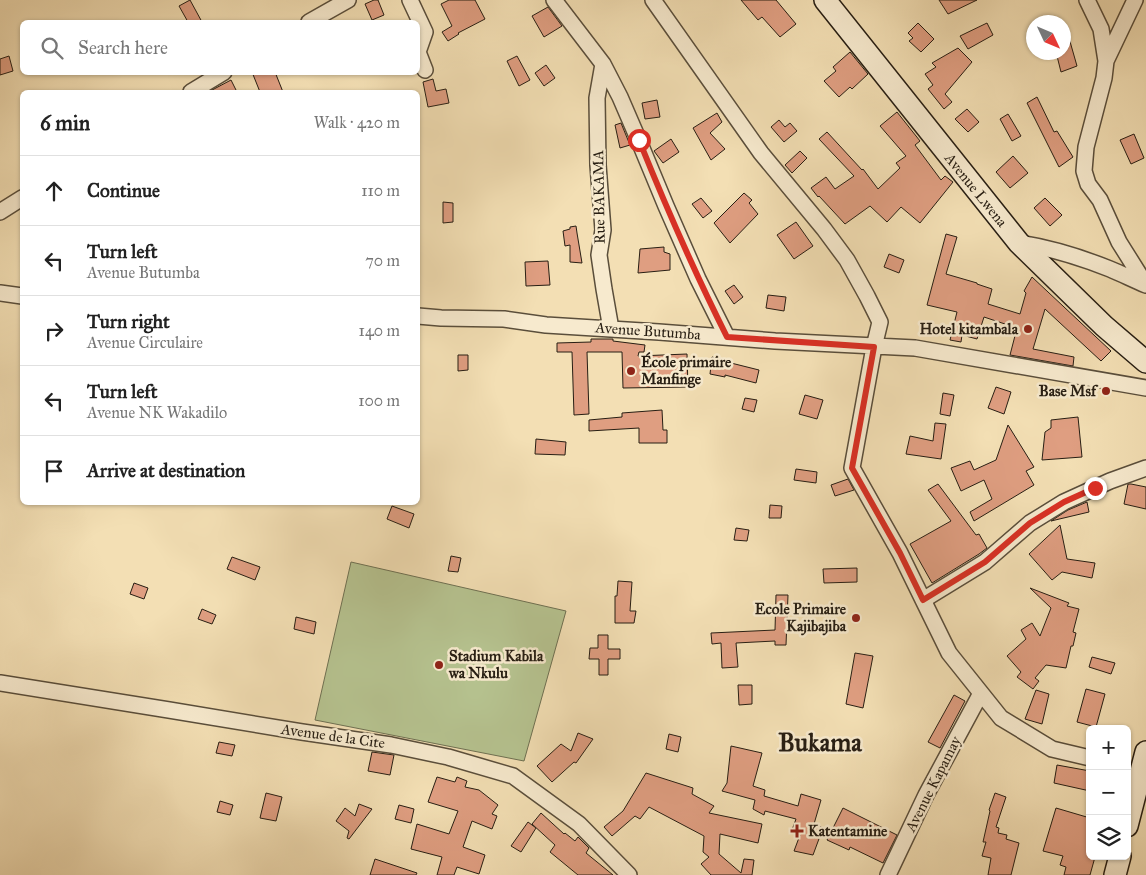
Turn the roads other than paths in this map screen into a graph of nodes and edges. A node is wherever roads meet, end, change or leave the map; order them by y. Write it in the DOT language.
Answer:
graph roads {
  1 [pos="348,0"];
  2 [pos="410,0"];
  3 [pos="554,0"];
  4 [pos="653,0"];
  5 [pos="825,0"];
  6 [pos="1087,0"];
  7 [pos="1135,0"];
  8 [pos="313,20"];
  9 [pos="419,20"];
  10 [pos="420,21"];
  11 [pos="420,46"];
  12 [pos="420,57"];
  13 [pos="1106,61"];
  14 [pos="603,64"];
  15 [pos="425,70"];
  16 [pos="219,75"];
  17 [pos="195,90"];
  18 [pos="20,199"];
  19 [pos="0,212"];
  20 [pos="1019,243"];
  21 [pos="1146,285"];
  22 [pos="0,293"];
  23 [pos="20,296"];
  24 [pos="420,316"];
  25 [pos="611,329"];
  26 [pos="727,337"];
  27 [pos="874,347"];
  28 [pos="1146,362"];
  29 [pos="1146,388"];
  30 [pos="1146,468"];
  31 [pos="923,600"];
  32 [pos="0,683"];
  33 [pos="981,693"];
  34 [pos="1086,757"];
  35 [pos="1140,765"];
  36 [pos="1129,815"];
  37 [pos="1119,860"];
  38 [pos="629,875"];
  39 [pos="888,875"];
  40 [pos="1115,875"];
  1 -- 8 [label="street"];
  2 -- 9 [label="street"];
  3 -- 14 [label="street"];
  4 -- 27 [label="street"];
  5 -- 20 [label="main road, Avenue Lwena"];
  6 -- 13 [label="street"];
  7 -- 13 [label="street"];
  10 -- 11 [label="street"];
  12 -- 15 [label="street"];
  13 -- 21 [label="street"];
  14 -- 25 [label="street, Rue BAKAMA"];
  14 -- 26 [label="street"];
  16 -- 17 [label="street"];
  18 -- 19 [label="street"];
  20 -- 21 [label="street"];
  20 -- 28 [label="main road, Avenue Lwena"];
  22 -- 23 [label="street"];
  24 -- 25 [label="street, Avenue Butumba"];
  25 -- 26 [label="street, Avenue Butumba"];
  26 -- 27 [label="street, Avenue Butumba"];
  27 -- 29 [label="street, Avenue Butumba"];
  27 -- 31 [label="street"];
  30 -- 31 [label="street"];
  31 -- 33 [label="street"];
  32 -- 38 [label="street, Avenue de la Cite"];
  33 -- 34 [label="street"];
  33 -- 39 [label="street, Avenue Kapamay"];
  35 -- 36 [label="main road"];
  37 -- 40 [label="main road"];
}
